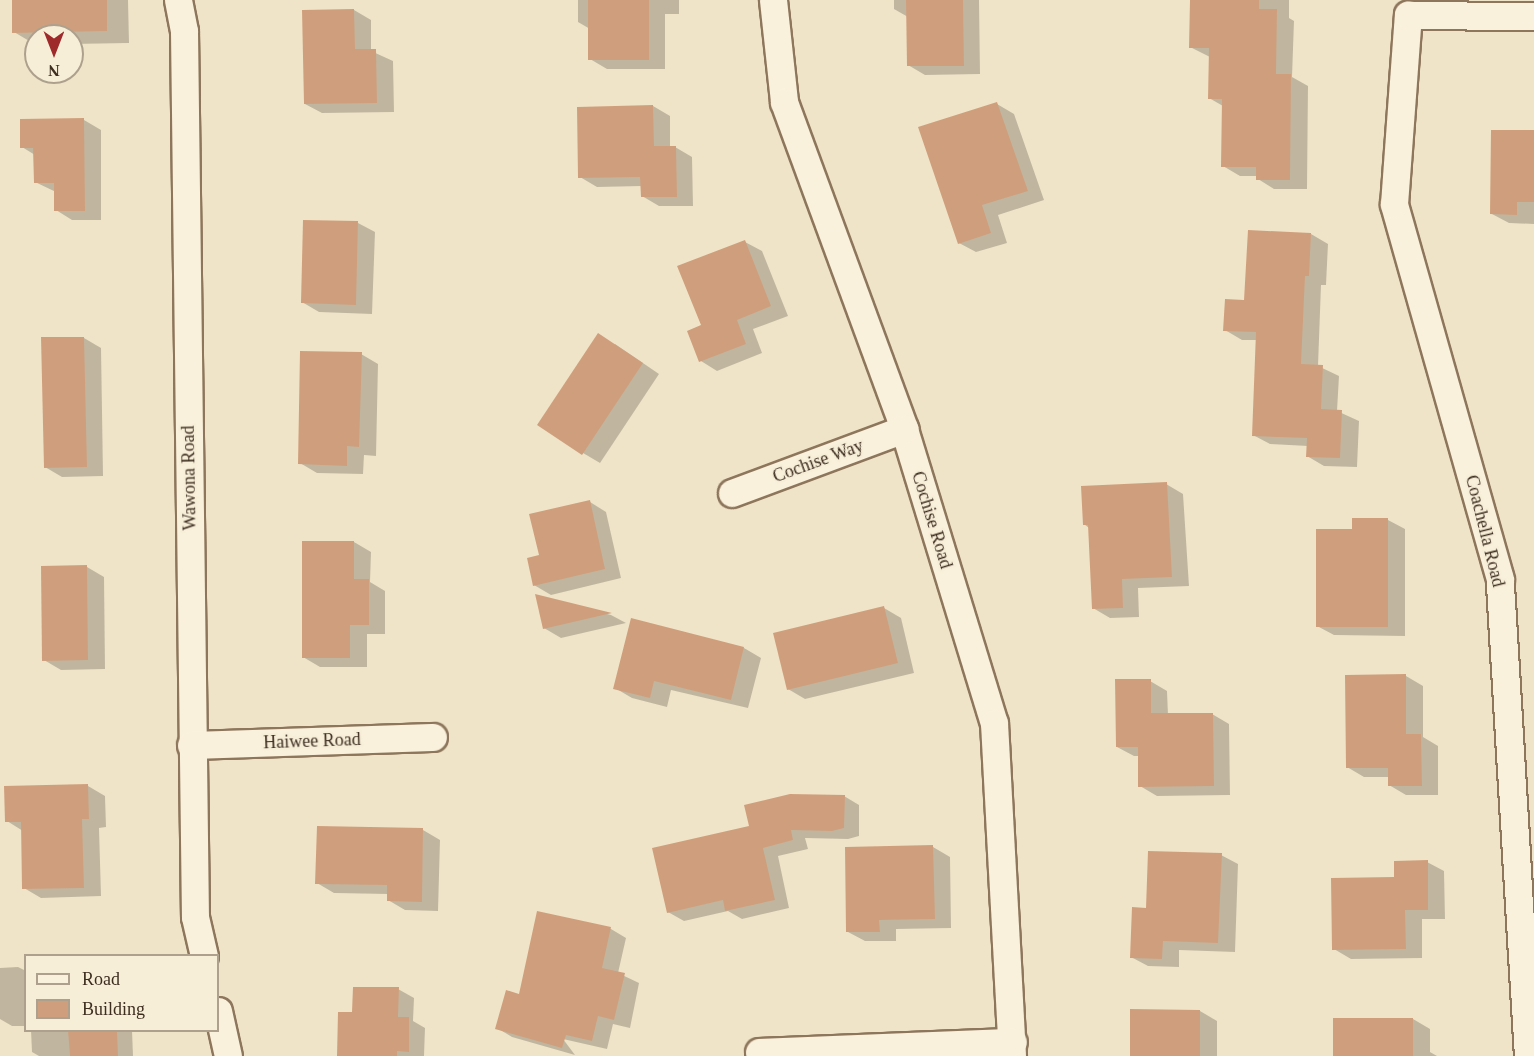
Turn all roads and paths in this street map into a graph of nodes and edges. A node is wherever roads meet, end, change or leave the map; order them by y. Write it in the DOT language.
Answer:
graph roads {
  1 [pos="178,0"];
  2 [pos="773,0"];
  3 [pos="1534,16"];
  4 [pos="904,429"];
  5 [pos="732,493"];
  6 [pos="433,737"];
  7 [pos="191,745"];
  8 [pos="204,954"];
  9 [pos="219,1016"];
  10 [pos="1012,1049"];
  11 [pos="759,1052"];
  12 [pos="228,1056"];
  13 [pos="1528,1056"];
  1 -- 7 [label="street, Wawona Road"];
  2 -- 4 [label="street, Cochise Road"];
  3 -- 13 [label="street, Coachella Road"];
  4 -- 5 [label="street, Cochise Way"];
  4 -- 10 [label="street, Cochise Road"];
  6 -- 7 [label="street, Haiwee Road"];
  7 -- 8 [label="street, Wawona Road"];
  9 -- 12 [label="street"];
  10 -- 11 [label="street"];
}
